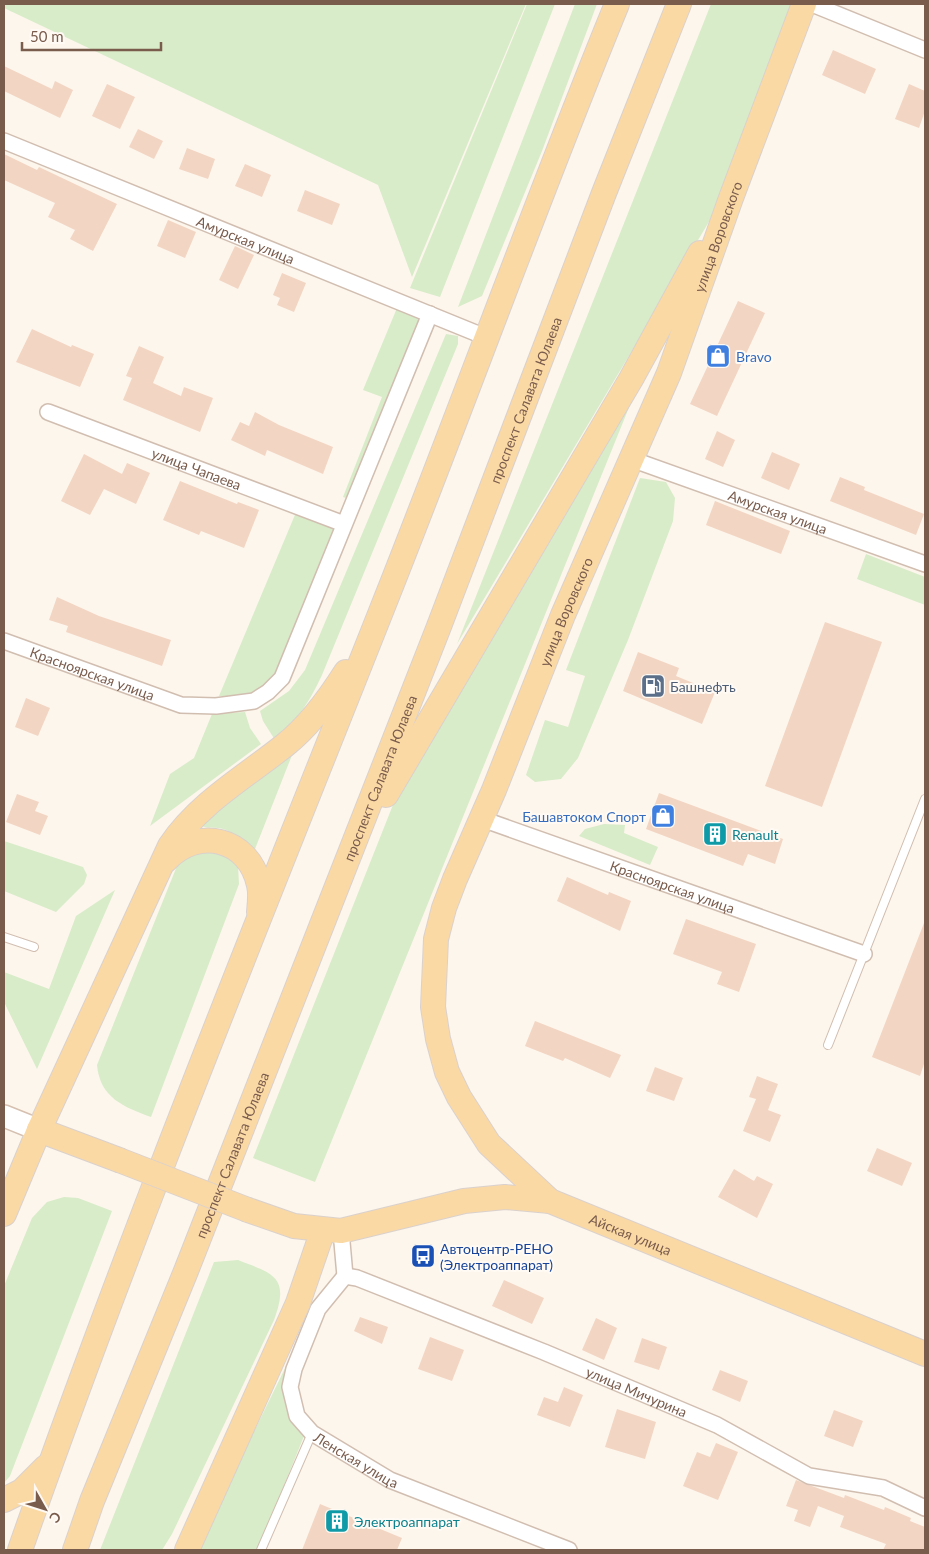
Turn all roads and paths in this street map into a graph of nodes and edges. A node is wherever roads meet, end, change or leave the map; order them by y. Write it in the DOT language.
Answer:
graph roads {
  1 [pos="617,4"];
  2 [pos="679,4"];
  3 [pos="804,4"];
  4 [pos="812,4"];
  5 [pos="925,50"];
  6 [pos="4,141"];
  7 [pos="731,198"];
  8 [pos="430,314"];
  9 [pos="488,338"];
  10 [pos="48,412"];
  11 [pos="631,459"];
  12 [pos="344,524"];
  13 [pos="925,564"];
  14 [pos="375,626"];
  15 [pos="4,641"];
  16 [pos="925,799"];
  17 [pos="482,819"];
  18 [pos="158,869"];
  19 [pos="336,889"];
  20 [pos="258,922"];
  21 [pos="4,938"];
  22 [pos="34,946"];
  23 [pos="864,954"];
  24 [pos="828,1045"];
  25 [pos="4,1116"];
  26 [pos="39,1130"];
  27 [pos="550,1201"];
  28 [pos="4,1214"];
  29 [pos="332,1230"];
  30 [pos="345,1276"];
  31 [pos="925,1354"];
  32 [pos="312,1433"];
  33 [pos="51,1462"];
  34 [pos="4,1500"];
  35 [pos="92,1501"];
  36 [pos="925,1508"];
  37 [pos="20,1550"];
  38 [pos="76,1550"];
  39 [pos="88,1550"];
  40 [pos="187,1550"];
  41 [pos="261,1550"];
  42 [pos="569,1550"];
  1 -- 9 [label="main road"];
  2 -- 19 [label="main road, проспект Салавата Юлаева"];
  3 -- 7 [label="main road, улица Воровского"];
  4 -- 5 [label="street"];
  6 -- 8 [label="street, Амурская улица"];
  7 -- 11 [label="main road, улица Воровского"];
  7 -- 19 [label="main road"];
  8 -- 9 [label="street, Амурская улица"];
  8 -- 12 [label="street, Красноярская улица"];
  9 -- 14 [label="main road"];
  10 -- 12 [label="street, улица Чапаева"];
  11 -- 13 [label="street, Амурская улица"];
  11 -- 17 [label="main road, улица Воровского"];
  12 -- 15 [label="street, Красноярская улица"];
  14 -- 18 [label="main road"];
  14 -- 20 [label="main road"];
  16 -- 23 [label="lane"];
  17 -- 23 [label="street, Красноярская улица"];
  17 -- 27 [label="main road, улица Воровского"];
  18 -- 20 [label="main road"];
  18 -- 26 [label="main road"];
  19 -- 35 [label="main road, проспект Салавата Юлаева"];
  20 -- 33 [label="main road"];
  21 -- 22 [label="lane"];
  23 -- 24 [label="lane"];
  25 -- 26 [label="main road"];
  26 -- 28 [label="main road"];
  26 -- 29 [label="main road, bridge"];
  27 -- 29 [label="main road, Айская улица"];
  27 -- 31 [label="main road, Айская улица"];
  29 -- 30 [label="street"];
  29 -- 40 [label="main road"];
  30 -- 32 [label="street, Ленская улица"];
  30 -- 36 [label="street, улица Мичурина"];
  32 -- 41 [label="lane"];
  32 -- 42 [label="street, Ленская улица"];
  33 -- 34 [label="main road"];
  33 -- 37 [label="main road"];
  35 -- 38 [label="main road, проспект Салавата Юлаева"];
  35 -- 39 [label="main road"];
}
